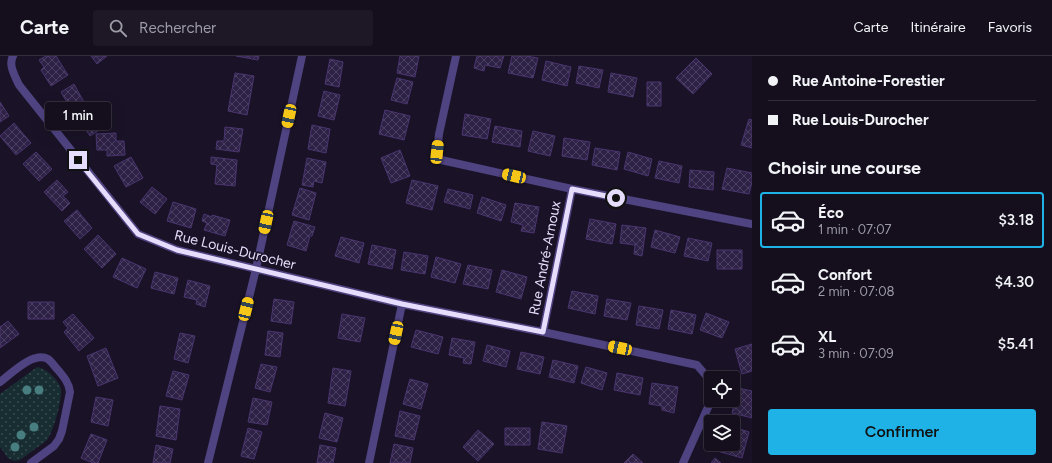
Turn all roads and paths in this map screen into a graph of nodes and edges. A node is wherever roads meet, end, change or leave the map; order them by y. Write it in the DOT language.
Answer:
graph roads {
  1 [pos="14,56"];
  2 [pos="302,56"];
  3 [pos="456,56"];
  4 [pos="572,189"];
  5 [pos="752,224"];
  6 [pos="256,269"];
  7 [pos="402,304"];
  8 [pos="543,332"];
  9 [pos="0,382"];
  10 [pos="31,463"];
  11 [pos="208,463"];
  12 [pos="369,463"];
  13 [pos="683,463"];
  1 -- 6 [label="street, Rue Louis-Durocher"];
  2 -- 6 [label="street"];
  3 -- 4 [label="street"];
  4 -- 5 [label="street"];
  4 -- 8 [label="street, Rue André-Arnoux"];
  6 -- 7 [label="street, Rue Louis-Durocher"];
  6 -- 11 [label="street"];
  7 -- 8 [label="street, Rue Louis-Durocher"];
  7 -- 12 [label="street"];
  8 -- 13 [label="street, Rue Louis-Durocher"];
  9 -- 10 [label="street"];
}
